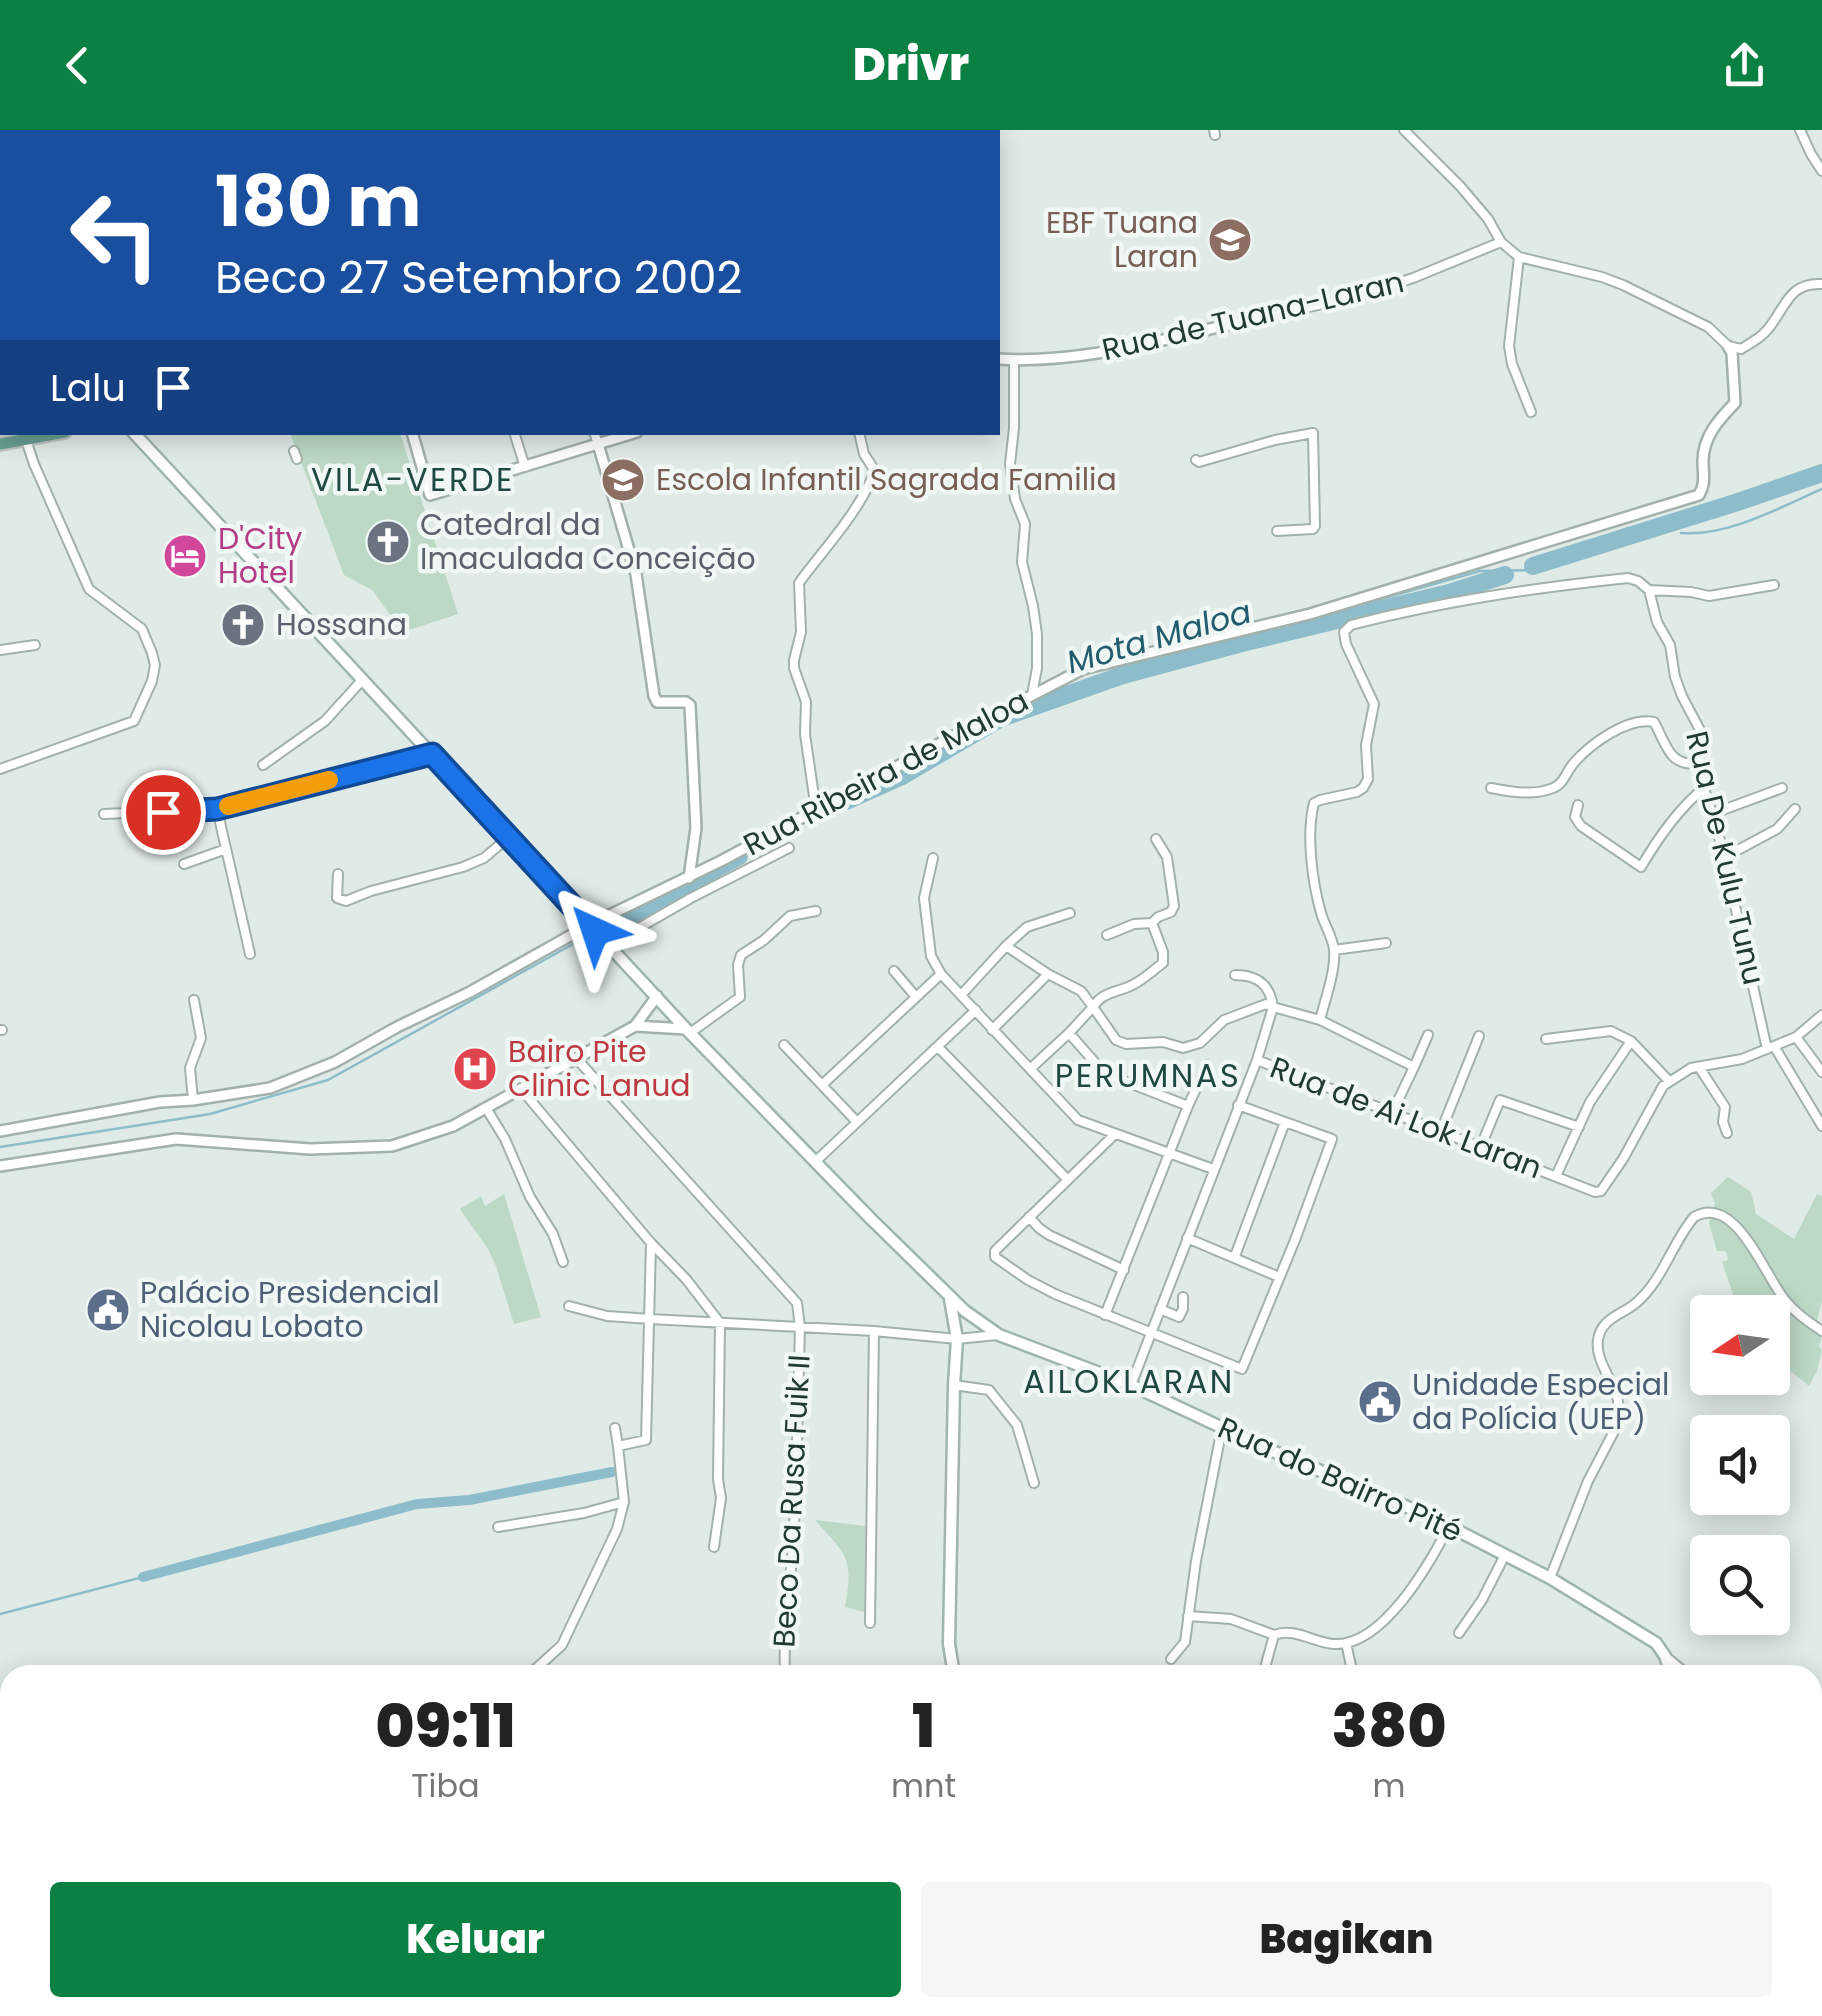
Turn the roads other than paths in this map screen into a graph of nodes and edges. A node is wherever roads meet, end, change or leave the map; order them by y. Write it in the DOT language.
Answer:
graph roads {
  1 [pos="1404,130"];
  2 [pos="1800,130"];
  3 [pos="1822,170"];
  4 [pos="1501,242"];
  5 [pos="1519,257"];
  6 [pos="1822,284"];
  7 [pos="1291,311"];
  8 [pos="1728,346"];
  9 [pos="1000,359"];
  10 [pos="1014,360"];
  11 [pos="1530,412"];
  12 [pos="136,435"];
  13 [pos="413,435"];
  14 [pos="515,435"];
  15 [pos="595,435"];
  16 [pos="627,435"];
  17 [pos="861,435"];
  18 [pos="25,436"];
  19 [pos="0,444"];
  20 [pos="598,444"];
  21 [pos="1196,460"];
  22 [pos="525,467"];
  23 [pos="1277,530"];
  24 [pos="1774,585"];
  25 [pos="1649,590"];
  26 [pos="35,644"];
  27 [pos="0,650"];
  28 [pos="363,679"];
  29 [pos="1032,695"];
  30 [pos="432,754"];
  31 [pos="1699,763"];
  32 [pos="263,765"];
  33 [pos="0,769"];
  34 [pos="1491,788"];
  35 [pos="1704,788"];
  36 [pos="1782,788"];
  37 [pos="1578,805"];
  38 [pos="217,809"];
  39 [pos="1795,809"];
  40 [pos="816,810"];
  41 [pos="104,814"];
  42 [pos="1712,814"];
  43 [pos="510,836"];
  44 [pos="1156,838"];
  45 [pos="226,848"];
  46 [pos="789,848"];
  47 [pos="1724,857"];
  48 [pos="932,858"];
  49 [pos="184,864"];
  50 [pos="338,874"];
  51 [pos="688,878"];
  52 [pos="816,911"];
  53 [pos="1070,914"];
  54 [pos="1152,923"];
  55 [pos="592,928"];
  56 [pos="1107,935"];
  57 [pos="1386,943"];
  58 [pos="608,944"];
  59 [pos="1006,946"];
  60 [pos="1334,950"];
  61 [pos="250,954"];
  62 [pos="894,972"];
  63 [pos="941,974"];
  64 [pos="1048,974"];
  65 [pos="1235,975"];
  66 [pos="962,994"];
  67 [pos="658,996"];
  68 [pos="916,997"];
  69 [pos="194,1000"];
  70 [pos="1273,1007"];
  71 [pos="1092,1008"];
  72 [pos="976,1010"];
  73 [pos="1822,1015"];
  74 [pos="1320,1020"];
  75 [pos="635,1026"];
  76 [pos="992,1030"];
  77 [pos="688,1031"];
  78 [pos="1069,1034"];
  79 [pos="1428,1036"];
  80 [pos="1479,1036"];
  81 [pos="1796,1037"];
  82 [pos="1546,1039"];
  83 [pos="1631,1041"];
  84 [pos="784,1046"];
  85 [pos="938,1047"];
  86 [pos="1771,1048"];
  87 [pos="576,1058"];
  88 [pos="1257,1060"];
  89 [pos="1207,1065"];
  90 [pos="1414,1067"];
  91 [pos="1699,1067"];
  92 [pos="1030,1069"];
  93 [pos="1822,1072"];
  94 [pos="1669,1081"];
  95 [pos="823,1084"];
  96 [pos="521,1089"];
  97 [pos="193,1100"];
  98 [pos="1238,1105"];
  99 [pos="1188,1106"];
  100 [pos="486,1108"];
  101 [pos="1393,1111"];
  102 [pos="857,1122"];
  103 [pos="1285,1122"];
  104 [pos="1822,1126"];
  105 [pos="1579,1127"];
  106 [pos="1442,1130"];
  107 [pos="0,1131"];
  108 [pos="1727,1133"];
  109 [pos="1114,1135"];
  110 [pos="1481,1146"];
  111 [pos="1170,1154"];
  112 [pos="816,1161"];
  113 [pos="0,1166"];
  114 [pos="1213,1170"];
  115 [pos="1556,1176"];
  116 [pos="1068,1180"];
  117 [pos="1029,1217"];
  118 [pos="1187,1238"];
  119 [pos="651,1243"];
  120 [pos="1235,1256"];
  121 [pos="563,1262"];
  122 [pos="1124,1270"];
  123 [pos="1280,1276"];
  124 [pos="1183,1297"];
  125 [pos="950,1298"];
  126 [pos="569,1306"];
  127 [pos="1160,1310"];
  128 [pos="1105,1315"];
  129 [pos="650,1319"];
  130 [pos="720,1323"];
  131 [pos="800,1328"];
  132 [pos="1822,1331"];
  133 [pos="874,1332"];
  134 [pos="1151,1332"];
  135 [pos="1000,1335"];
  136 [pos="958,1338"];
  137 [pos="954,1385"];
  138 [pos="1130,1385"];
  139 [pos="615,1428"];
  140 [pos="1222,1428"];
  141 [pos="618,1446"];
  142 [pos="1034,1483"];
  143 [pos="624,1502"];
  144 [pos="1449,1526"];
  145 [pos="498,1527"];
  146 [pos="714,1547"];
  147 [pos="1505,1555"];
  148 [pos="1550,1578"];
  149 [pos="1188,1616"];
  150 [pos="870,1623"];
  151 [pos="1458,1634"];
  152 [pos="1274,1635"];
  153 [pos="1346,1643"];
  154 [pos="1665,1656"];
  155 [pos="1171,1659"];
  156 [pos="540,1665"];
  157 [pos="784,1665"];
  158 [pos="952,1665"];
  159 [pos="1266,1665"];
  160 [pos="1351,1665"];
  161 [pos="1668,1665"];
  162 [pos="1676,1665"];
  1 -- 4 [label="street"];
  2 -- 3 [label="street"];
  4 -- 5 [label="street"];
  4 -- 7 [label="street, Rua de Tuana-Laran"];
  5 -- 8 [label="street"];
  5 -- 11 [label="street"];
  6 -- 8 [label="street"];
  7 -- 10 [label="street, Rua de Tuana-Laran"];
  8 -- 29 [label="street, Rua Ribeira de Maloa"];
  9 -- 10 [label="street, Rua de Tuana-Laran"];
  10 -- 29 [label="street"];
  12 -- 28 [label="main road, Rua do Bairro Pité"];
  13 -- 22 [label="street"];
  14 -- 22 [label="street"];
  15 -- 20 [label="street"];
  16 -- 20 [label="street"];
  17 -- 40 [label="street"];
  18 -- 19 [label="main road"];
  18 -- 33 [label="street"];
  20 -- 22 [label="street"];
  20 -- 51 [label="street"];
  21 -- 23 [label="street"];
  24 -- 25 [label="street"];
  25 -- 31 [label="street, Rua De Kulu Tunu"];
  25 -- 60 [label="street"];
  26 -- 27 [label="street"];
  28 -- 30 [label="main road, Rua do Bairro Pité"];
  28 -- 32 [label="street"];
  29 -- 40 [label="street, Rua Ribeira de Maloa"];
  30 -- 38 [label="street"];
  30 -- 43 [label="main road, Rua do Bairro Pité"];
  31 -- 34 [label="street"];
  31 -- 35 [label="street, Rua De Kulu Tunu"];
  35 -- 37 [label="street"];
  35 -- 42 [label="street, Rua De Kulu Tunu"];
  36 -- 42 [label="street"];
  38 -- 41 [label="street"];
  38 -- 45 [label="street"];
  39 -- 47 [label="street"];
  40 -- 51 [label="street, Rua Ribeira de Maloa"];
  42 -- 47 [label="street, Rua De Kulu Tunu"];
  43 -- 50 [label="street"];
  43 -- 55 [label="main road, Rua do Bairro Pité"];
  44 -- 54 [label="street"];
  45 -- 49 [label="street"];
  45 -- 61 [label="street"];
  46 -- 58 [label="street"];
  47 -- 86 [label="street, Rua De Kulu Tunu"];
  48 -- 63 [label="street"];
  51 -- 55 [label="street, Rua Ribeira de Maloa"];
  52 -- 77 [label="street"];
  53 -- 59 [label="street"];
  54 -- 56 [label="street"];
  54 -- 71 [label="street"];
  55 -- 58 [label="main road, Rua do Bairro Pité"];
  55 -- 97 [label="street, Rua Ribeira de Maloa"];
  57 -- 60 [label="street"];
  58 -- 67 [label="main road, Rua do Bairro Pité"];
  59 -- 64 [label="street"];
  59 -- 66 [label="street"];
  60 -- 74 [label="street"];
  62 -- 68 [label="street"];
  63 -- 66 [label="street"];
  63 -- 68 [label="street"];
  64 -- 71 [label="street"];
  64 -- 76 [label="street"];
  65 -- 70 [label="street"];
  66 -- 72 [label="street"];
  67 -- 75 [label="street"];
  67 -- 77 [label="main road, Rua do Bairro Pité"];
  68 -- 95 [label="street"];
  69 -- 97 [label="street"];
  70 -- 71 [label="street"];
  70 -- 74 [label="street"];
  70 -- 88 [label="street"];
  71 -- 78 [label="street"];
  72 -- 76 [label="street"];
  72 -- 85 [label="street"];
  73 -- 81 [label="street"];
  74 -- 90 [label="street"];
  75 -- 77 [label="street"];
  75 -- 87 [label="street"];
  76 -- 92 [label="street"];
  77 -- 112 [label="main road, Rua do Bairro Pité"];
  78 -- 92 [label="street"];
  78 -- 99 [label="street"];
  79 -- 90 [label="street"];
  80 -- 106 [label="street"];
  81 -- 86 [label="street"];
  81 -- 93 [label="street"];
  82 -- 83 [label="street"];
  83 -- 94 [label="street"];
  83 -- 105 [label="street"];
  84 -- 95 [label="street"];
  85 -- 102 [label="street"];
  85 -- 116 [label="street"];
  86 -- 91 [label="street"];
  86 -- 104 [label="street, Rua De Kulu Tunu"];
  87 -- 96 [label="street"];
  87 -- 131 [label="street"];
  88 -- 98 [label="street, Rua de Ai Lok Laran"];
  88 -- 101 [label="street, Rua de Ai Lok Laran"];
  89 -- 99 [label="street"];
  90 -- 101 [label="street"];
  91 -- 94 [label="street"];
  91 -- 108 [label="street"];
  92 -- 109 [label="street"];
  94 -- 115 [label="street, Rua de Ai Lok Laran"];
  95 -- 102 [label="street"];
  96 -- 100 [label="street"];
  96 -- 119 [label="street"];
  97 -- 107 [label="street, Rua Ribeira de Maloa"];
  98 -- 103 [label="street"];
  98 -- 114 [label="street, Rua de Ai Lok Laran"];
  99 -- 111 [label="street"];
  100 -- 113 [label="street"];
  100 -- 121 [label="street"];
  101 -- 106 [label="street, Rua de Ai Lok Laran"];
  102 -- 112 [label="street"];
  103 -- 120 [label="street"];
  103 -- 123 [label="street"];
  105 -- 110 [label="street"];
  105 -- 115 [label="street"];
  106 -- 110 [label="street, Rua de Ai Lok Laran"];
  109 -- 111 [label="street"];
  109 -- 116 [label="street"];
  110 -- 115 [label="street, Rua de Ai Lok Laran"];
  111 -- 114 [label="street"];
  111 -- 122 [label="street"];
  112 -- 125 [label="main road, Rua do Bairro Pité"];
  114 -- 118 [label="street, Rua de Ai Lok Laran"];
  116 -- 117 [label="street"];
  117 -- 122 [label="street"];
  117 -- 128 [label="street"];
  118 -- 120 [label="street"];
  118 -- 127 [label="street, Rua de Ai Lok Laran"];
  119 -- 129 [label="street"];
  119 -- 130 [label="street"];
  120 -- 123 [label="street"];
  122 -- 128 [label="street"];
  123 -- 134 [label="street"];
  124 -- 127 [label="street"];
  125 -- 135 [label="main road, Rua do Bairro Pité"];
  125 -- 136 [label="main road"];
  126 -- 129 [label="street"];
  127 -- 134 [label="street, Rua de Ai Lok Laran"];
  128 -- 134 [label="street"];
  129 -- 130 [label="street"];
  129 -- 141 [label="street"];
  130 -- 131 [label="street"];
  130 -- 146 [label="street"];
  131 -- 133 [label="street"];
  131 -- 157 [label="street, Beco Da Rusa Fuik II"];
  132 -- 148 [label="street"];
  133 -- 136 [label="street"];
  133 -- 150 [label="street"];
  134 -- 138 [label="street, Rua de Ai Lok Laran"];
  135 -- 136 [label="street"];
  135 -- 138 [label="main road, Rua do Bairro Pité"];
  136 -- 137 [label="main road"];
  137 -- 142 [label="street"];
  137 -- 158 [label="main road"];
  138 -- 140 [label="main road, Rua do Bairro Pité"];
  139 -- 141 [label="street"];
  140 -- 144 [label="main road, Rua do Bairro Pité"];
  140 -- 149 [label="street"];
  141 -- 143 [label="street"];
  143 -- 145 [label="street"];
  143 -- 156 [label="street"];
  144 -- 147 [label="main road, Rua do Bairro Pité"];
  144 -- 153 [label="street"];
  147 -- 148 [label="main road, Rua do Bairro Pité"];
  147 -- 151 [label="street"];
  148 -- 154 [label="main road, Rua do Bairro Pité"];
  149 -- 152 [label="street"];
  149 -- 155 [label="street"];
  152 -- 153 [label="street"];
  152 -- 159 [label="street"];
  153 -- 160 [label="street"];
  154 -- 161 [label="main road"];
  154 -- 162 [label="street"];
}
